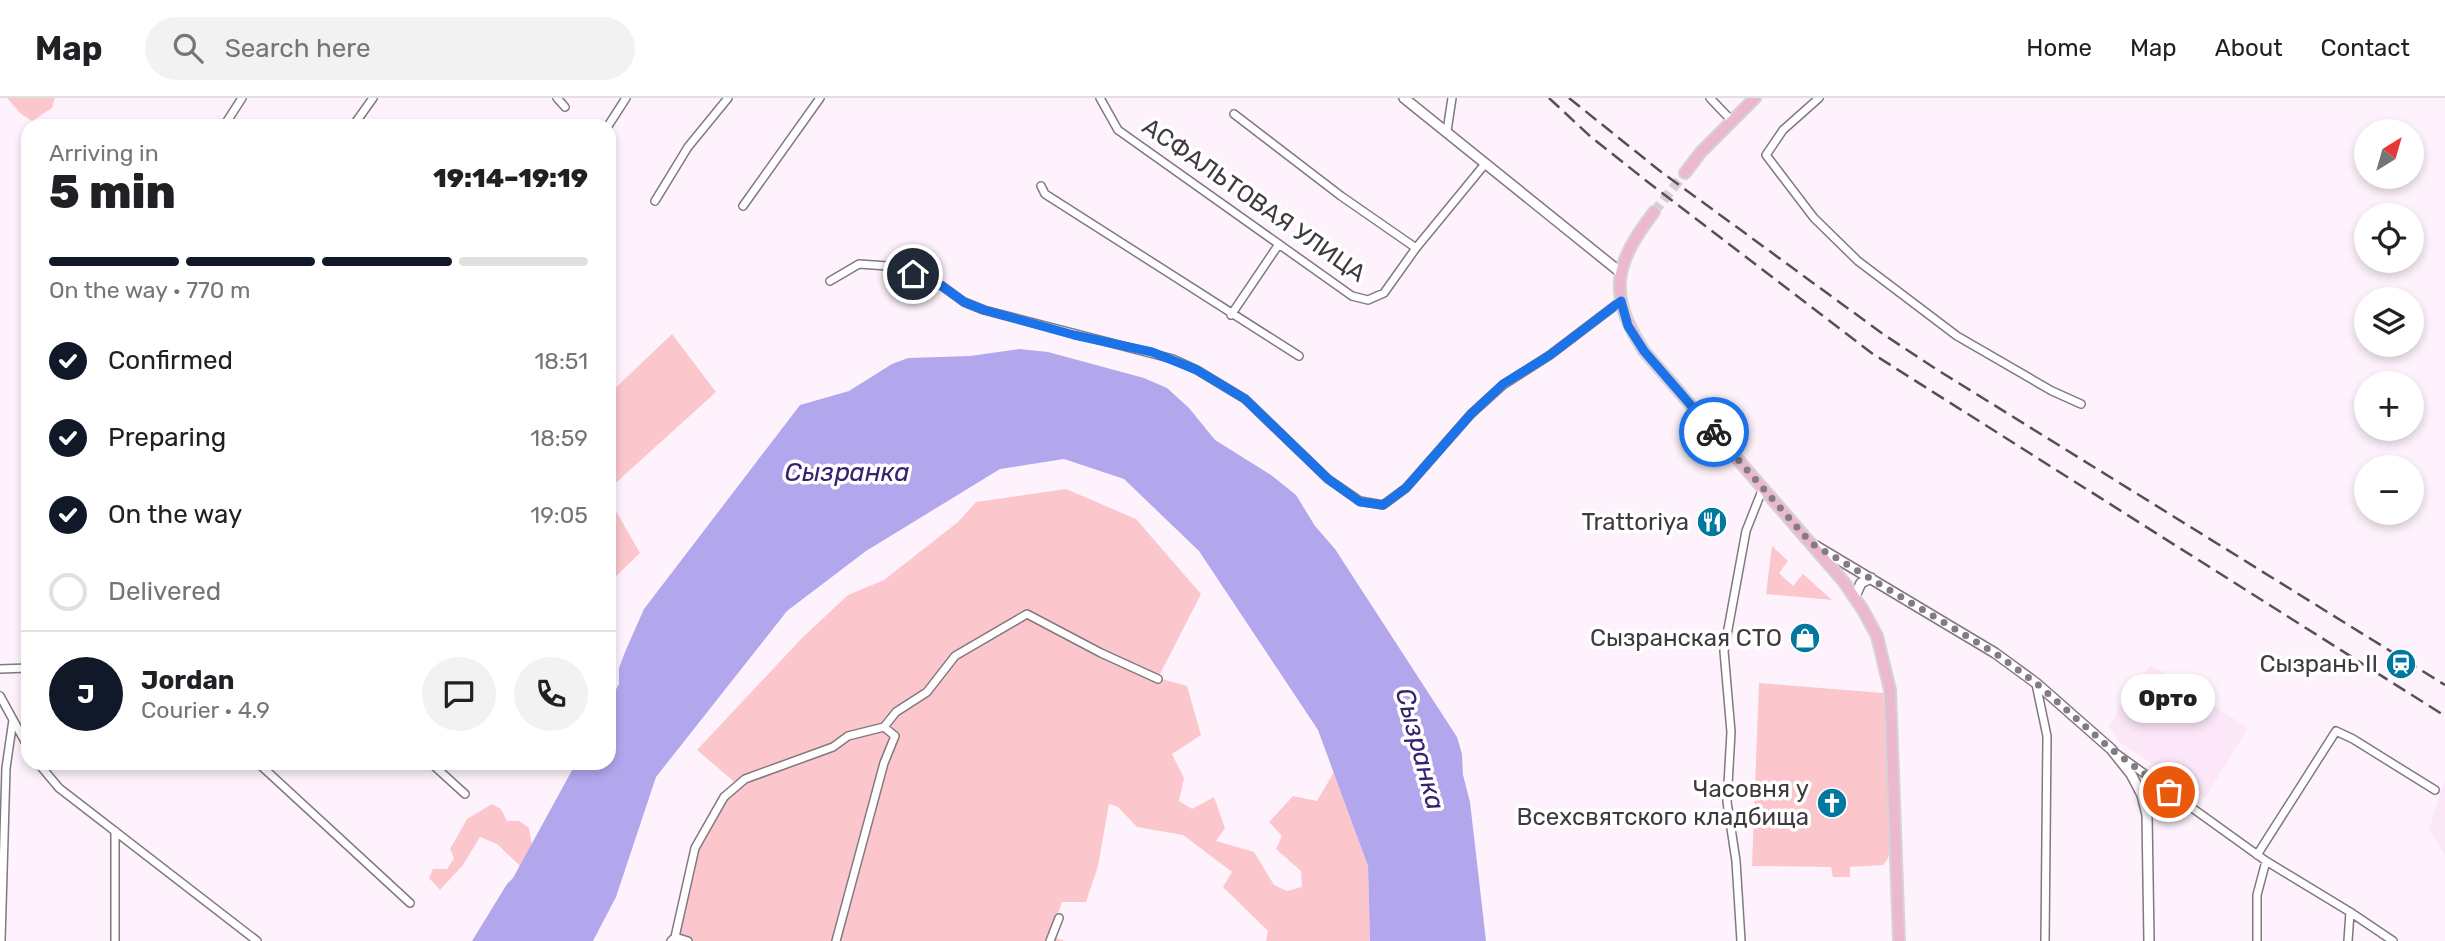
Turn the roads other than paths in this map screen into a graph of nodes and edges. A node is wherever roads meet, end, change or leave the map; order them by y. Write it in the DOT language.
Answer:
graph roads {
  1 [pos="242,98"];
  2 [pos="373,98"];
  3 [pos="557,98"];
  4 [pos="626,98"];
  5 [pos="728,98"];
  6 [pos="808,98"];
  7 [pos="1100,98"];
  8 [pos="1404,98"];
  9 [pos="1452,98"];
  10 [pos="1710,98"];
  11 [pos="1755,98"];
  12 [pos="1819,98"];
  13 [pos="818,101"];
  14 [pos="565,107"];
  15 [pos="1234,114"];
  16 [pos="228,119"];
  17 [pos="358,119"];
  18 [pos="612,119"];
  19 [pos="1731,120"];
  20 [pos="1447,131"];
  21 [pos="1485,164"];
  22 [pos="1685,173"];
  23 [pos="1041,186"];
  24 [pos="655,201"];
  25 [pos="743,206"];
  26 [pos="1654,212"];
  27 [pos="1279,244"];
  28 [pos="1416,248"];
  29 [pos="1620,272"];
  30 [pos="830,281"];
  31 [pos="1621,301"];
  32 [pos="1231,315"];
  33 [pos="1298,356"];
  34 [pos="2081,404"];
  35 [pos="1763,488"];
  36 [pos="1811,543"];
  37 [pos="1871,579"];
  38 [pos="1855,596"];
  39 [pos="21,668"];
  40 [pos="0,669"];
  41 [pos="1158,679"];
  42 [pos="2036,683"];
  43 [pos="0,696"];
  44 [pos="13,720"];
  45 [pos="884,727"];
  46 [pos="21,734"];
  47 [pos="2111,749"];
  48 [pos="44,770"];
  49 [pos="266,770"];
  50 [pos="439,770"];
  51 [pos="2435,790"];
  52 [pos="465,794"];
  53 [pos="115,831"];
  54 [pos="2257,855"];
  55 [pos="2266,861"];
  56 [pos="410,903"];
  57 [pos="2350,912"];
  58 [pos="1059,918"];
  59 [pos="673,939"];
  60 [pos="1,941"];
  61 [pos="115,941"];
  62 [pos="257,941"];
  63 [pos="688,941"];
  64 [pos="836,941"];
  65 [pos="1050,941"];
  66 [pos="1741,941"];
  67 [pos="1899,941"];
  68 [pos="2045,941"];
  69 [pos="2149,941"];
  70 [pos="2256,941"];
  71 [pos="2348,941"];
  72 [pos="2393,941"];
  1 -- 16 [label="street"];
  2 -- 17 [label="street"];
  3 -- 14 [label="street"];
  4 -- 18 [label="street"];
  5 -- 24 [label="street"];
  6 -- 13 [label="street"];
  7 -- 27 [label="street, АСФАЛЬТОВАЯ УЛИЦА"];
  8 -- 20 [label="street"];
  9 -- 20 [label="street"];
  10 -- 19 [label="street"];
  11 -- 19 [label="main road"];
  12 -- 34 [label="street"];
  13 -- 25 [label="street"];
  15 -- 28 [label="street"];
  19 -- 22 [label="main road"];
  20 -- 21 [label="street"];
  21 -- 28 [label="street"];
  21 -- 29 [label="street"];
  23 -- 32 [label="street"];
  26 -- 29 [label="main road"];
  27 -- 28 [label="street, АСФАЛЬТОВАЯ УЛИЦА"];
  27 -- 32 [label="street"];
  29 -- 31 [label="main road"];
  30 -- 31 [label="street"];
  31 -- 35 [label="main road"];
  32 -- 33 [label="street"];
  35 -- 36 [label="main road"];
  35 -- 66 [label="street"];
  36 -- 37 [label="street"];
  36 -- 38 [label="main road"];
  37 -- 38 [label="street"];
  37 -- 42 [label="street"];
  38 -- 67 [label="main road"];
  39 -- 40 [label="street"];
  41 -- 45 [label="street"];
  42 -- 47 [label="street"];
  42 -- 68 [label="street"];
  43 -- 44 [label="street"];
  44 -- 46 [label="street"];
  44 -- 60 [label="street"];
  45 -- 59 [label="street"];
  45 -- 64 [label="street"];
  47 -- 54 [label="street"];
  47 -- 69 [label="street"];
  48 -- 53 [label="street"];
  49 -- 56 [label="street"];
  50 -- 52 [label="street"];
  51 -- 54 [label="street"];
  53 -- 61 [label="street"];
  53 -- 62 [label="street"];
  54 -- 55 [label="street"];
  55 -- 57 [label="street"];
  55 -- 70 [label="street"];
  57 -- 71 [label="street"];
  57 -- 72 [label="street"];
  58 -- 65 [label="street"];
  59 -- 63 [label="street"];
}
